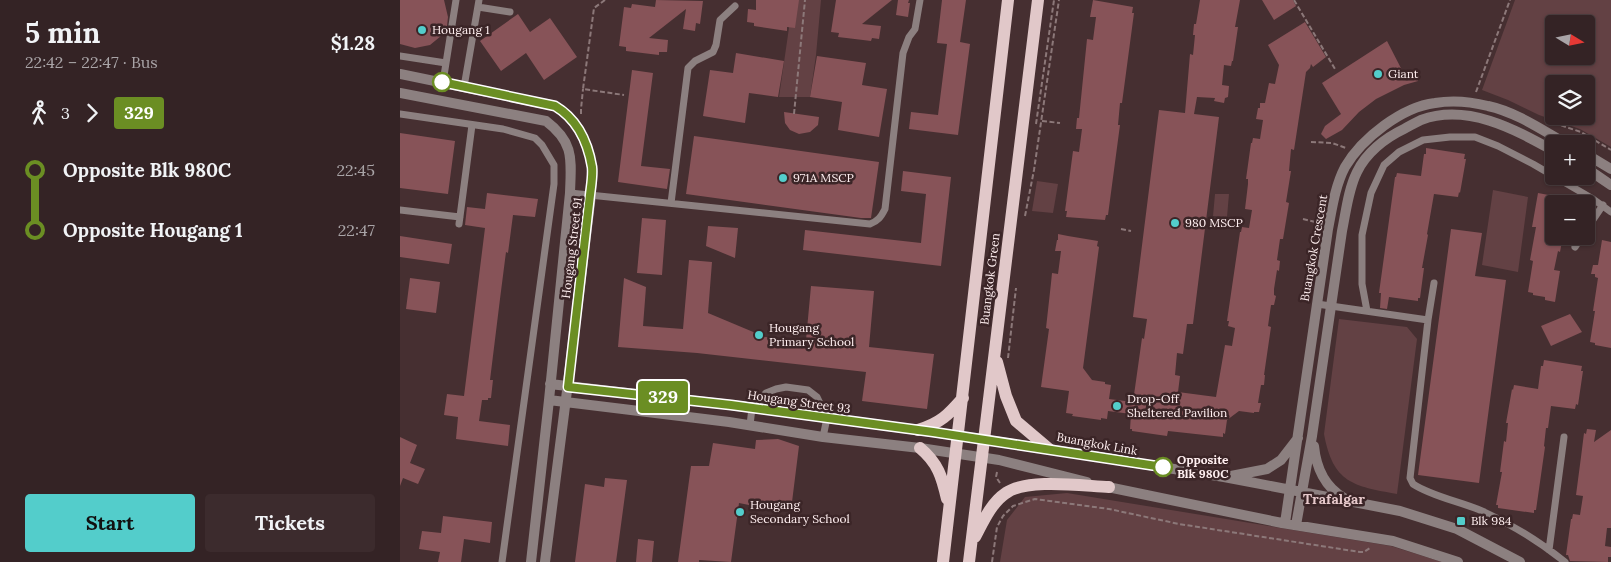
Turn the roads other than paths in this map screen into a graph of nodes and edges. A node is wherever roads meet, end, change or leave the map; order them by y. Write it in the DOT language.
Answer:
graph roads {
  1 [pos="456,0"];
  2 [pos="920,0"];
  3 [pos="1008,0"];
  4 [pos="1038,0"];
  5 [pos="478,4"];
  6 [pos="735,6"];
  7 [pos="510,12"];
  8 [pos="400,56"];
  9 [pos="446,64"];
  10 [pos="400,74"];
  11 [pos="442,82"];
  12 [pos="464,87"];
  13 [pos="400,93"];
  14 [pos="400,114"];
  15 [pos="472,125"];
  16 [pos="1550,135"];
  17 [pos="1545,145"];
  18 [pos="1595,159"];
  19 [pos="1611,169"];
  20 [pos="1595,174"];
  21 [pos="1611,185"];
  22 [pos="570,193"];
  23 [pos="590,195"];
  24 [pos="670,203"];
  25 [pos="1603,205"];
  26 [pos="400,210"];
  27 [pos="1611,212"];
  28 [pos="1595,217"];
  29 [pos="1434,283"];
  30 [pos="559,300"];
  31 [pos="578,303"];
  32 [pos="1317,304"];
  33 [pos="1331,306"];
  34 [pos="1367,311"];
  35 [pos="1428,320"];
  36 [pos="995,355"];
  37 [pos="1306,378"];
  38 [pos="1320,380"];
  39 [pos="550,384"];
  40 [pos="568,387"];
  41 [pos="963,398"];
  42 [pos="549,400"];
  43 [pos="689,400"];
  44 [pos="566,402"];
  45 [pos="752,408"];
  46 [pos="687,417"];
  47 [pos="827,418"];
  48 [pos="750,425"];
  49 [pos="918,430"];
  50 [pos="958,436"];
  51 [pos="1312,436"];
  52 [pos="823,437"];
  53 [pos="1564,437"];
  54 [pos="1298,438"];
  55 [pos="984,439"];
  56 [pos="920,448"];
  57 [pos="1049,449"];
  58 [pos="956,453"];
  59 [pos="982,457"];
  60 [pos="1224,477"];
  61 [pos="1109,487"];
  62 [pos="1290,490"];
  63 [pos="1302,492"];
  64 [pos="1349,502"];
  65 [pos="949,506"];
  66 [pos="1285,523"];
  67 [pos="1296,525"];
  68 [pos="972,541"];
  69 [pos="1549,550"];
  70 [pos="502,562"];
  71 [pos="531,562"];
  72 [pos="545,562"];
  73 [pos="943,562"];
  74 [pos="969,562"];
  75 [pos="1458,562"];
  76 [pos="1520,562"];
  77 [pos="1565,562"];
  1 -- 9 [label="lane"];
  2 -- 24 [label="lane"];
  3 -- 41 [label="main road, Buangkok Green"];
  4 -- 36 [label="main road, Buangkok Green"];
  5 -- 7 [label="lane"];
  5 -- 12 [label="lane"];
  6 -- 24 [label="lane"];
  8 -- 9 [label="lane"];
  9 -- 11 [label="lane"];
  10 -- 11 [label="street, Hougang Street 91"];
  11 -- 12 [label="street, Hougang Street 91"];
  12 -- 23 [label="street, Hougang Street 91"];
  13 -- 22 [label="street, Hougang Street 91"];
  14 -- 15 [label="lane"];
  15 -- 26 [label="lane"];
  15 -- 70 [label="lane"];
  16 -- 32 [label="street, Buangkok Crescent"];
  17 -- 33 [label="street, Buangkok Crescent"];
  18 -- 19 [label="street"];
  20 -- 21 [label="street"];
  22 -- 23 [label="lane"];
  22 -- 30 [label="street, Hougang Street 91"];
  23 -- 24 [label="lane"];
  23 -- 31 [label="street, Hougang Street 91"];
  25 -- 27 [label="lane"];
  25 -- 28 [label="lane"];
  25 -- 34 [label="lane"];
  29 -- 35 [label="lane"];
  30 -- 31 [label="street"];
  30 -- 39 [label="street, Hougang Street 91"];
  31 -- 40 [label="street, Hougang Street 91"];
  32 -- 33 [label="lane"];
  32 -- 37 [label="street, Buangkok Crescent"];
  33 -- 34 [label="lane"];
  33 -- 38 [label="street, Buangkok Crescent"];
  34 -- 35 [label="lane"];
  35 -- 69 [label="lane"];
  36 -- 55 [label="main road, Buangkok Green"];
  36 -- 57 [label="main road"];
  37 -- 38 [label="lane"];
  37 -- 54 [label="street, Buangkok Crescent"];
  38 -- 51 [label="street, Buangkok Crescent"];
  39 -- 40 [label="street, Hougang Street 93"];
  39 -- 42 [label="street, Hougang Street 91"];
  40 -- 43 [label="street, Hougang Street 93"];
  40 -- 44 [label="street, Hougang Street 91"];
  41 -- 49 [label="main road"];
  41 -- 50 [label="main road, Buangkok Green"];
  42 -- 44 [label="street"];
  42 -- 71 [label="street, Hougang Street 91"];
  43 -- 45 [label="street, Hougang Street 93"];
  43 -- 46 [label="lane"];
  44 -- 46 [label="street"];
  44 -- 72 [label="street, Hougang Street 91"];
  45 -- 47 [label="street, Hougang Street 93"];
  45 -- 47 [label="lane"];
  45 -- 48 [label="lane"];
  46 -- 48 [label="street"];
  47 -- 49 [label="street, Hougang Street 93"];
  47 -- 52 [label="lane"];
  48 -- 52 [label="street"];
  49 -- 50 [label="street, Hougang Street 93"];
  50 -- 55 [label="street, Hougang Street 93"];
  50 -- 58 [label="main road, Buangkok Green"];
  51 -- 63 [label="street, Buangkok Crescent"];
  51 -- 64 [label="street, Buangkok Crescent"];
  52 -- 56 [label="street"];
  53 -- 69 [label="lane"];
  54 -- 60 [label="street"];
  54 -- 62 [label="street, Buangkok Crescent"];
  55 -- 57 [label="street, Buangkok Link"];
  55 -- 59 [label="main road, Buangkok Green"];
  56 -- 58 [label="street"];
  56 -- 65 [label="main road"];
  57 -- 60 [label="street, Buangkok Link"];
  58 -- 59 [label="street"];
  58 -- 65 [label="main road, Buangkok Green"];
  59 -- 61 [label="street"];
  59 -- 68 [label="main road, Buangkok Green"];
  60 -- 62 [label="street, Buangkok Link"];
  61 -- 66 [label="street"];
  61 -- 68 [label="main road"];
  62 -- 63 [label="street, Buangkok Link"];
  62 -- 66 [label="street, Buangkok Crescent"];
  63 -- 64 [label="street, Buangkok Link"];
  63 -- 67 [label="street, Buangkok Crescent"];
  64 -- 76 [label="street, Buangkok Link"];
  65 -- 73 [label="main road, Buangkok Green"];
  66 -- 67 [label="street"];
  67 -- 75 [label="street"];
  68 -- 74 [label="main road, Buangkok Green"];
  69 -- 77 [label="lane"];
}
